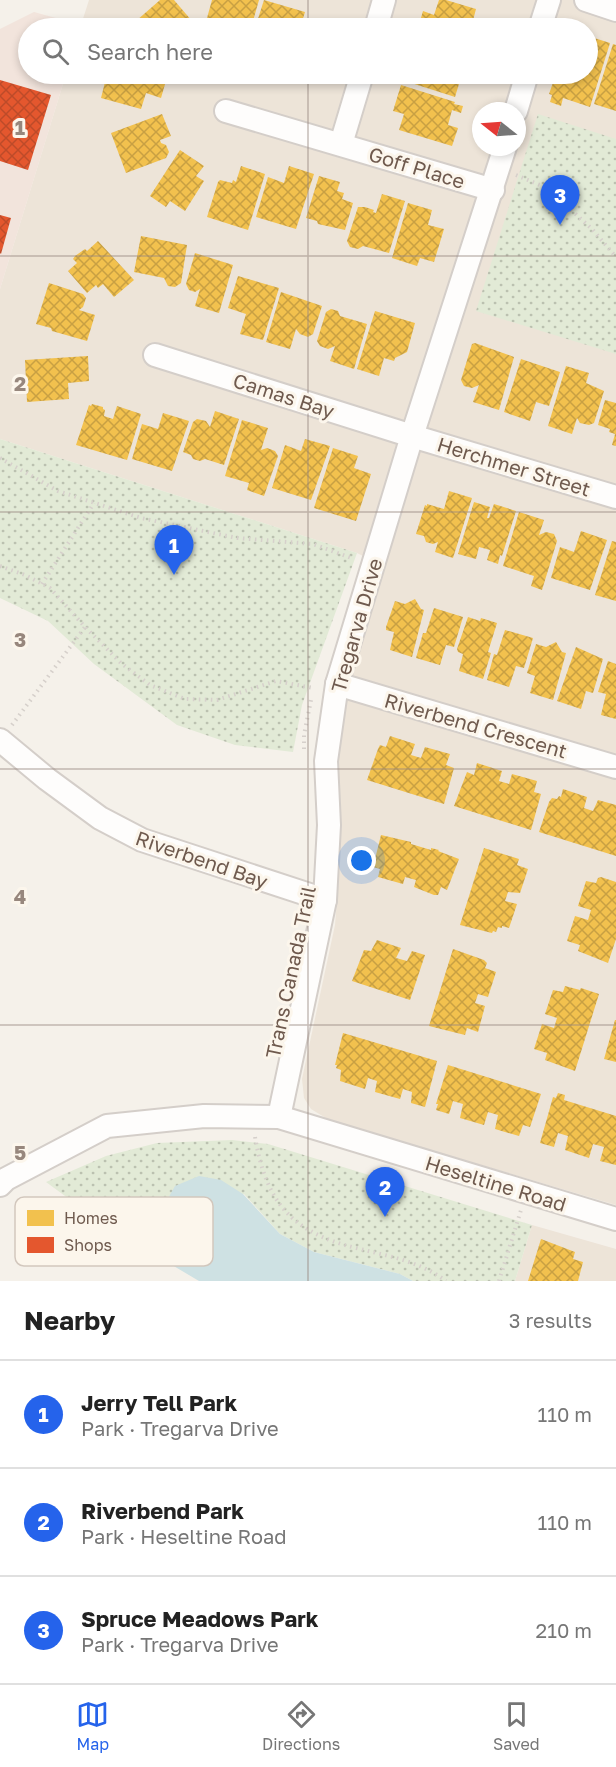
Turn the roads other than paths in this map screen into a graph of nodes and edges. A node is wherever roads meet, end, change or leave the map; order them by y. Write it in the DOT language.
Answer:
graph roads {
  1 [pos="384,0"];
  2 [pos="549,0"];
  3 [pos="586,0"];
  4 [pos="616,10"];
  5 [pos="379,18"];
  6 [pos="543,18"];
  7 [pos="359,84"];
  8 [pos="524,84"];
  9 [pos="519,102"];
  10 [pos="226,111"];
  11 [pos="341,144"];
  12 [pos="503,156"];
  13 [pos="496,180"];
  14 [pos="155,355"];
  15 [pos="412,436"];
  16 [pos="616,497"];
  17 [pos="326,681"];
  18 [pos="0,740"];
  19 [pos="616,767"];
  20 [pos="325,900"];
  21 [pos="279,1117"];
  22 [pos="0,1185"];
  23 [pos="616,1219"];
  1 -- 5 [label="street"];
  2 -- 6 [label="street"];
  3 -- 4 [label="street"];
  7 -- 11 [label="street"];
  8 -- 9 [label="street"];
  10 -- 11 [label="street, Goff Place"];
  11 -- 13 [label="street, Goff Place"];
  12 -- 13 [label="street, Tregarva Drive"];
  13 -- 15 [label="street, Tregarva Drive"];
  14 -- 15 [label="street, Camas Bay"];
  15 -- 16 [label="street, Herchmer Street"];
  15 -- 17 [label="street, Tregarva Drive"];
  17 -- 19 [label="street, Riverbend Crescent"];
  17 -- 20 [label="street, Tregarva Drive"];
  18 -- 20 [label="street, Riverbend Bay"];
  20 -- 21 [label="street, Tregarva Drive"];
  21 -- 22 [label="street, Heseltine Road"];
  21 -- 23 [label="street, Heseltine Road"];
}
